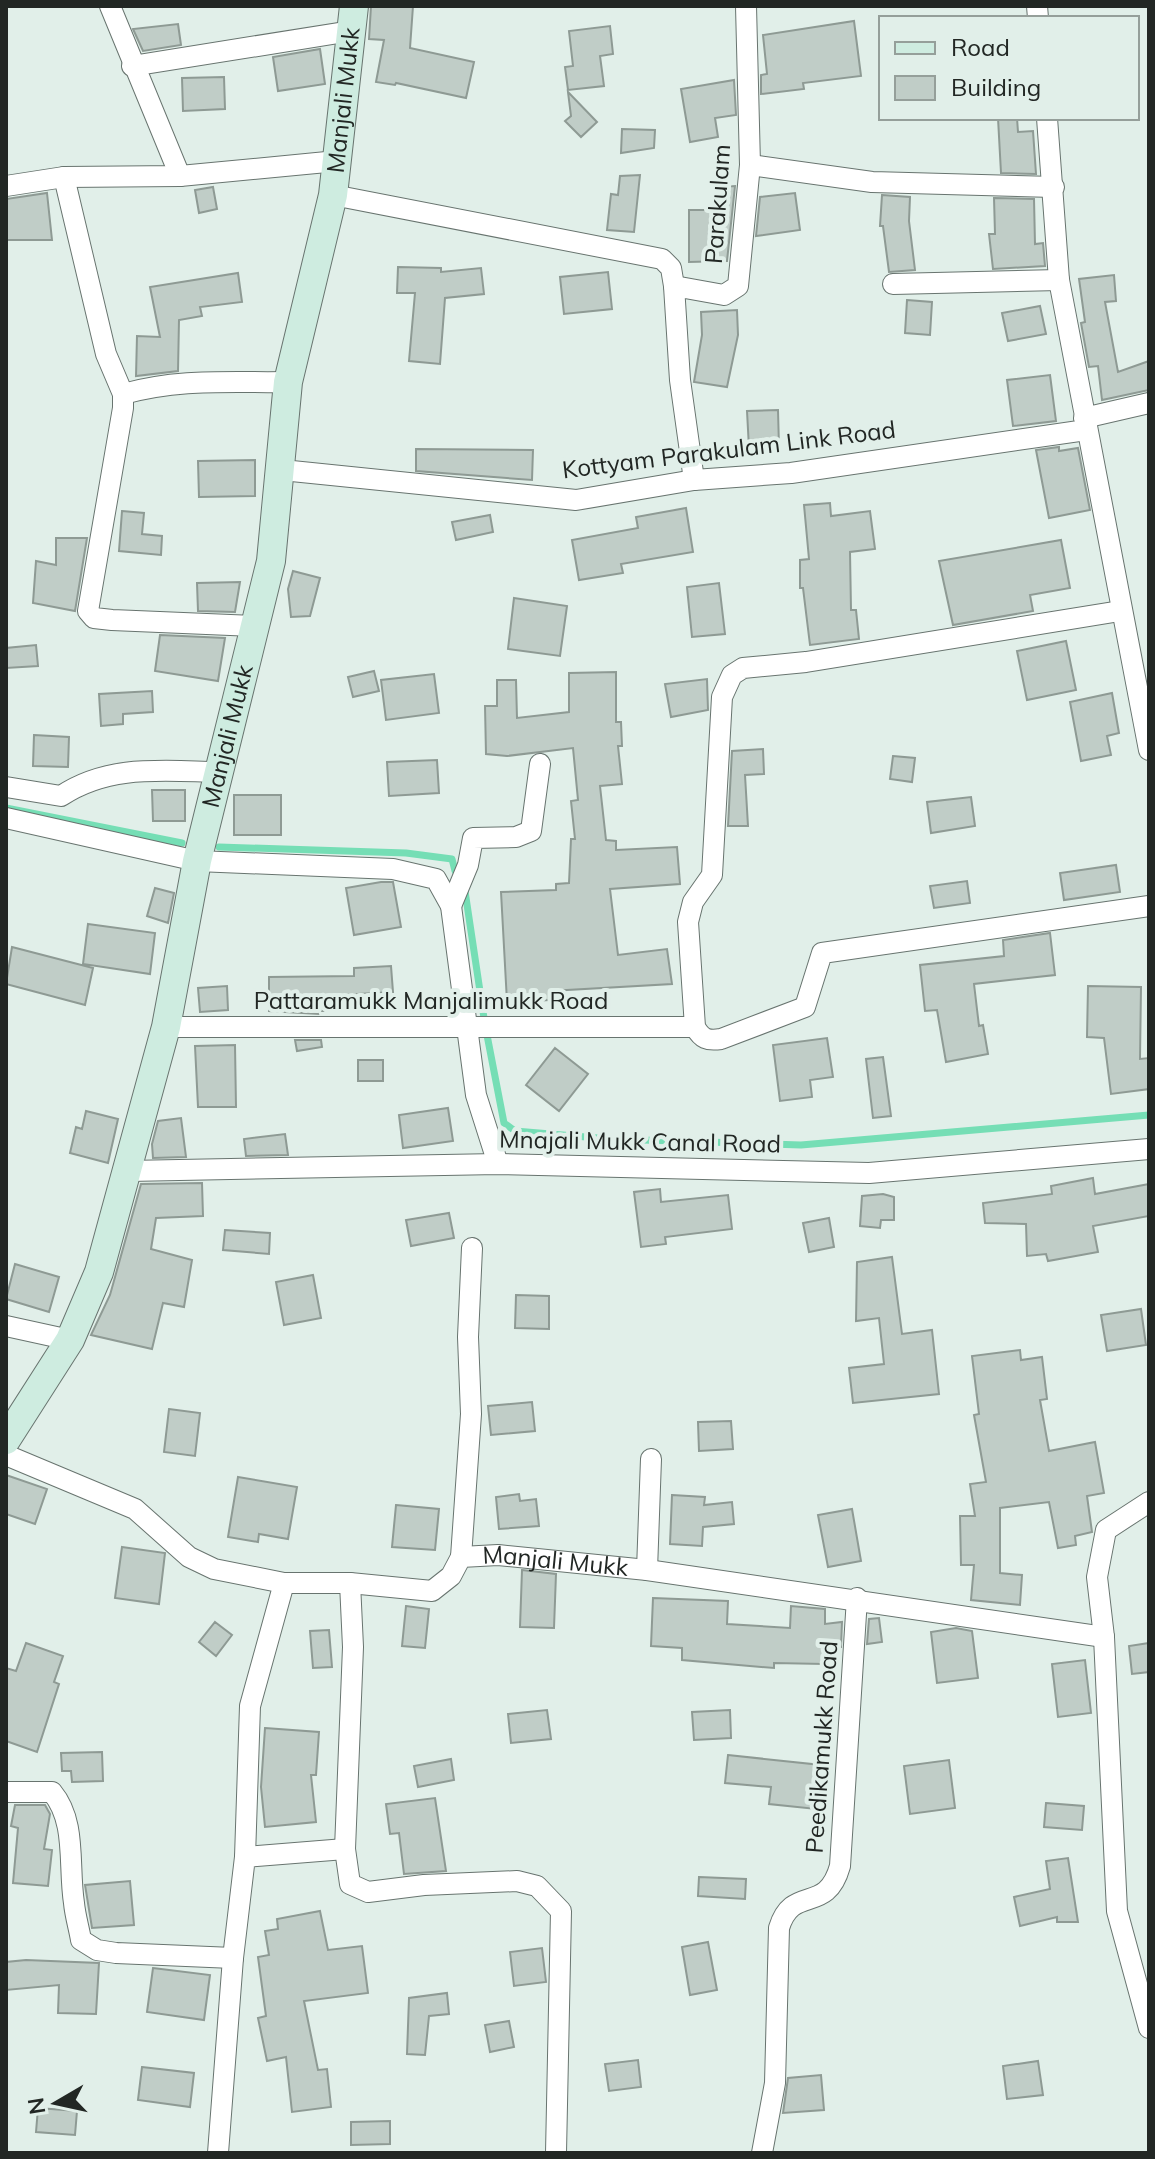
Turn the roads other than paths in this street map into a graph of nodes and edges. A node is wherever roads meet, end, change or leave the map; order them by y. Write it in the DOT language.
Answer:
graph roads {
  1 [pos="110,6"];
  2 [pos="746,6"];
  3 [pos="352,18"];
  4 [pos="132,66"];
  5 [pos="1047,120"];
  6 [pos="337,161"];
  7 [pos="750,165"];
  8 [pos="180,176"];
  9 [pos="64,177"];
  10 [pos="6,186"];
  11 [pos="1054,187"];
  12 [pos="333,195"];
  13 [pos="1059,280"];
  14 [pos="893,284"];
  15 [pos="674,286"];
  16 [pos="288,382"];
  17 [pos="123,394"];
  18 [pos="1149,403"];
  19 [pos="1085,424"];
  20 [pos="282,470"];
  21 [pos="694,480"];
  22 [pos="1120,611"];
  23 [pos="254,626"];
  24 [pos="1149,750"];
  25 [pos="540,764"];
  26 [pos="218,772"];
  27 [pos="6,787"];
  28 [pos="6,818"];
  29 [pos="197,861"];
  30 [pos="451,906"];
  31 [pos="1149,906"];
  32 [pos="166,1027"];
  33 [pos="695,1027"];
  34 [pos="467,1028"];
  35 [pos="1149,1149"];
  36 [pos="498,1164"];
  37 [pos="128,1171"];
  38 [pos="472,1248"];
  39 [pos="6,1326"];
  40 [pos="70,1340"];
  41 [pos="6,1440"];
  42 [pos="6,1455"];
  43 [pos="651,1459"];
  44 [pos="1149,1502"];
  45 [pos="461,1557"];
  46 [pos="647,1570"];
  47 [pos="284,1583"];
  48 [pos="350,1583"];
  49 [pos="857,1598"];
  50 [pos="1104,1637"];
  51 [pos="6,1792"];
  52 [pos="345,1849"];
  53 [pos="245,1857"];
  54 [pos="233,1958"];
  55 [pos="1149,2028"];
  56 [pos="218,2153"];
  57 [pos="556,2153"];
  58 [pos="762,2153"];
  1 -- 4 [label="street"];
  2 -- 7 [label="street, Parakulam"];
  3 -- 4 [label="street"];
  3 -- 6 [label="street, Manjali Mukk"];
  4 -- 8 [label="street"];
  5 -- 11 [label="street"];
  6 -- 8 [label="street"];
  6 -- 12 [label="street, Manjali Mukk"];
  7 -- 11 [label="street"];
  7 -- 15 [label="street, Parakulam"];
  8 -- 9 [label="street"];
  9 -- 10 [label="street"];
  9 -- 17 [label="street"];
  11 -- 13 [label="street"];
  12 -- 15 [label="street"];
  12 -- 16 [label="street, Manjali Mukk"];
  13 -- 14 [label="street"];
  13 -- 19 [label="street"];
  15 -- 21 [label="street, Parakulam"];
  16 -- 17 [label="street"];
  16 -- 20 [label="street, Manjali Mukk"];
  17 -- 23 [label="street"];
  18 -- 19 [label="street, Kottyam Parakulam Link Road"];
  19 -- 21 [label="street, Kottyam Parakulam Link Road"];
  19 -- 22 [label="street"];
  20 -- 21 [label="street, Kottyam Parakulam Link Road"];
  20 -- 23 [label="street, Manjali Mukk"];
  22 -- 24 [label="street"];
  22 -- 33 [label="street"];
  23 -- 26 [label="street, Manjali Mukk"];
  25 -- 30 [label="street"];
  26 -- 27 [label="street"];
  26 -- 29 [label="street, Manjali Mukk"];
  28 -- 29 [label="street"];
  29 -- 30 [label="street"];
  29 -- 32 [label="street, Manjali Mukk"];
  30 -- 34 [label="street"];
  31 -- 33 [label="street, Pattaramukk Manjalimukk Road"];
  32 -- 34 [label="street, Pattaramukk Manjalimukk Road"];
  32 -- 37 [label="street, Manjali Mukk"];
  33 -- 34 [label="street, Pattaramukk Manjalimukk Road"];
  34 -- 36 [label="street"];
  35 -- 36 [label="street, Mnajali Mukk Canal Road"];
  36 -- 37 [label="street, Mnajali Mukk Canal Road"];
  37 -- 40 [label="street, Manjali Mukk"];
  38 -- 45 [label="street"];
  39 -- 40 [label="street"];
  40 -- 41 [label="street, Manjali Mukk"];
  42 -- 47 [label="street, Manjali Mukk"];
  43 -- 46 [label="street"];
  44 -- 50 [label="street"];
  45 -- 46 [label="street, Manjali Mukk"];
  45 -- 48 [label="street, Manjali Mukk"];
  46 -- 49 [label="street, Manjali Mukk"];
  47 -- 48 [label="street, Manjali Mukk"];
  47 -- 53 [label="street"];
  48 -- 52 [label="street"];
  49 -- 50 [label="street, Manjali Mukk"];
  49 -- 58 [label="street, Peedikamukk Road"];
  50 -- 55 [label="street"];
  51 -- 54 [label="street"];
  52 -- 53 [label="street"];
  52 -- 57 [label="street"];
  53 -- 54 [label="street"];
  54 -- 56 [label="street"];
}
